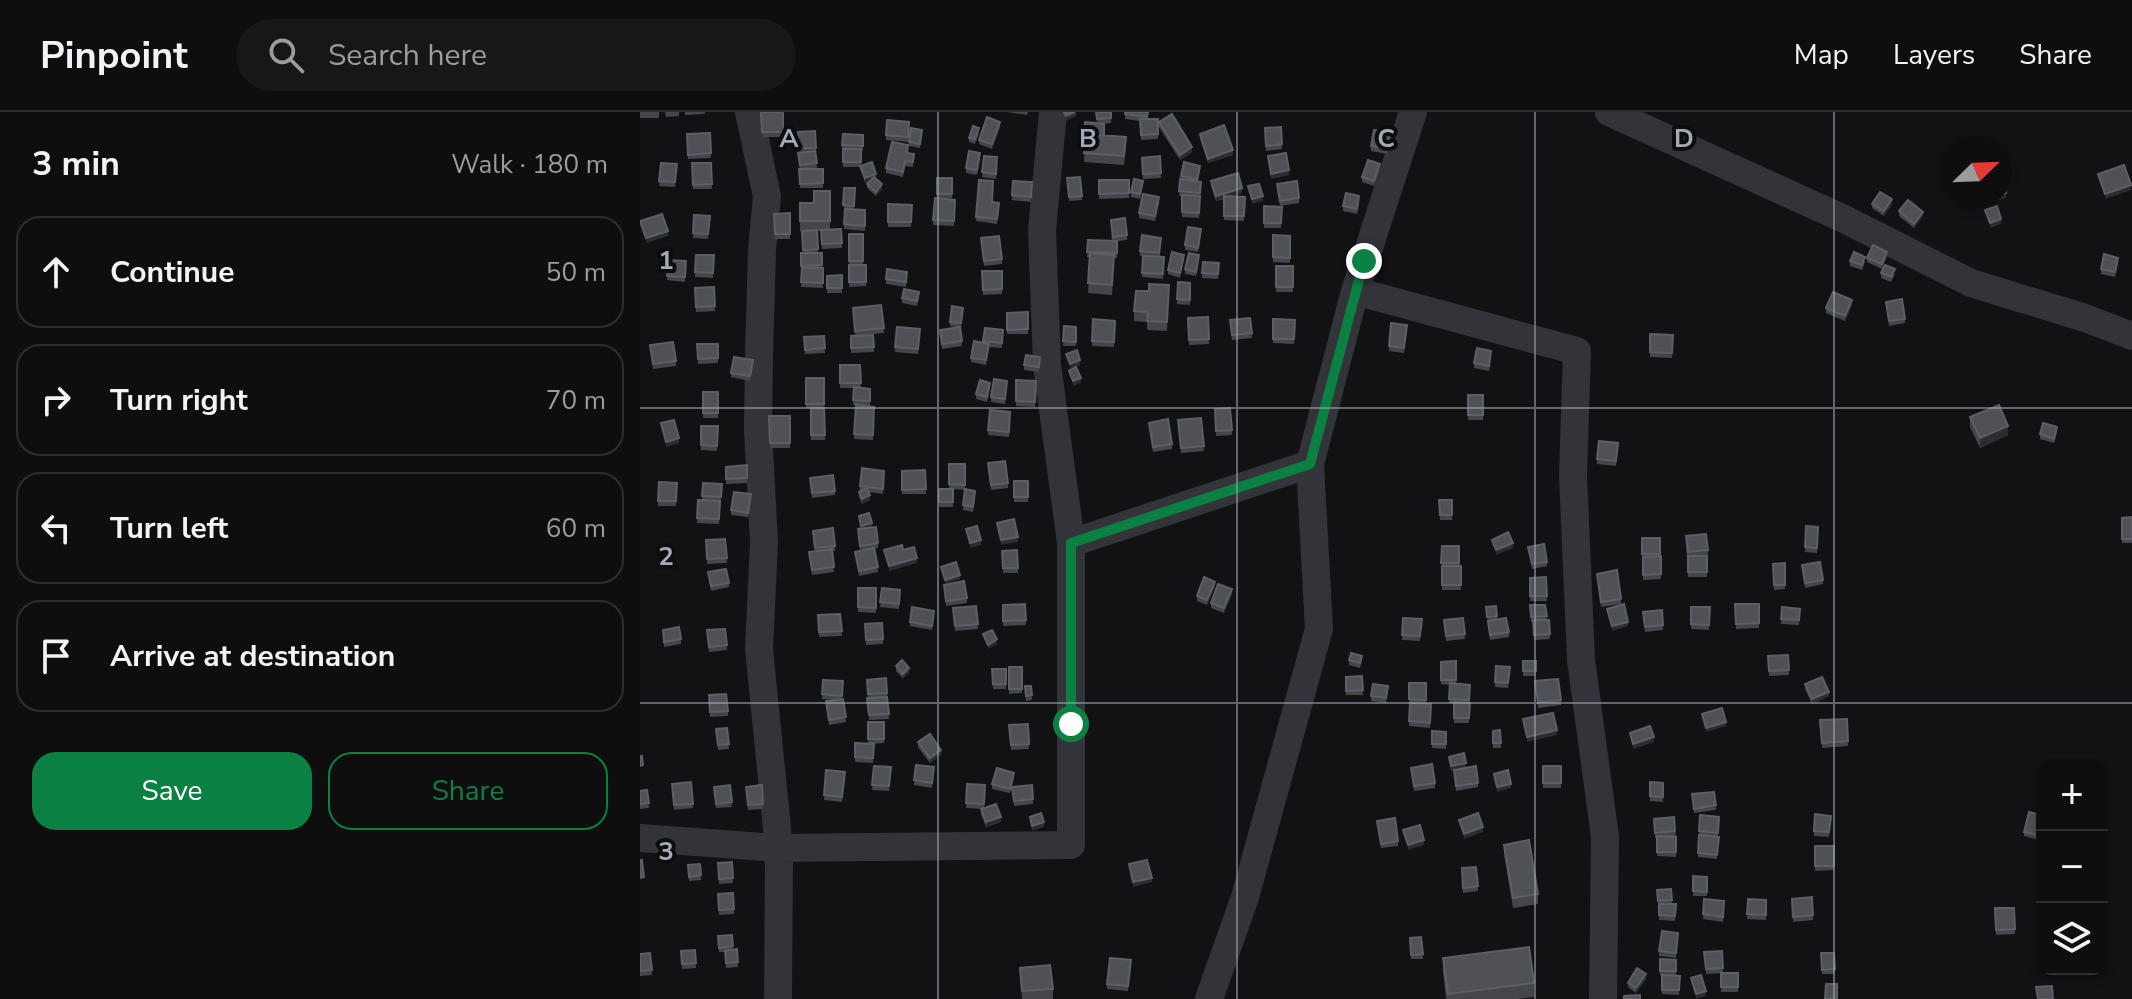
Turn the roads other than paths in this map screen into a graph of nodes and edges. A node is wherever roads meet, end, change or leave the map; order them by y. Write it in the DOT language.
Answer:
graph roads {
  1 [pos="749,112"];
  2 [pos="1053,112"];
  3 [pos="1413,112"];
  4 [pos="1609,112"];
  5 [pos="1640,118"];
  6 [pos="1355,291"];
  7 [pos="2132,336"];
  8 [pos="1310,464"];
  9 [pos="1071,543"];
  10 [pos="640,838"];
  11 [pos="779,848"];
  12 [pos="778,999"];
  13 [pos="1209,999"];
  14 [pos="1603,999"];
  1 -- 11 [label="street"];
  2 -- 9 [label="street"];
  3 -- 6 [label="street"];
  4 -- 5 [label="street"];
  5 -- 7 [label="street"];
  6 -- 8 [label="street"];
  6 -- 14 [label="street"];
  8 -- 9 [label="street"];
  8 -- 13 [label="street"];
  9 -- 11 [label="street"];
  10 -- 11 [label="street"];
  11 -- 12 [label="street"];
}
